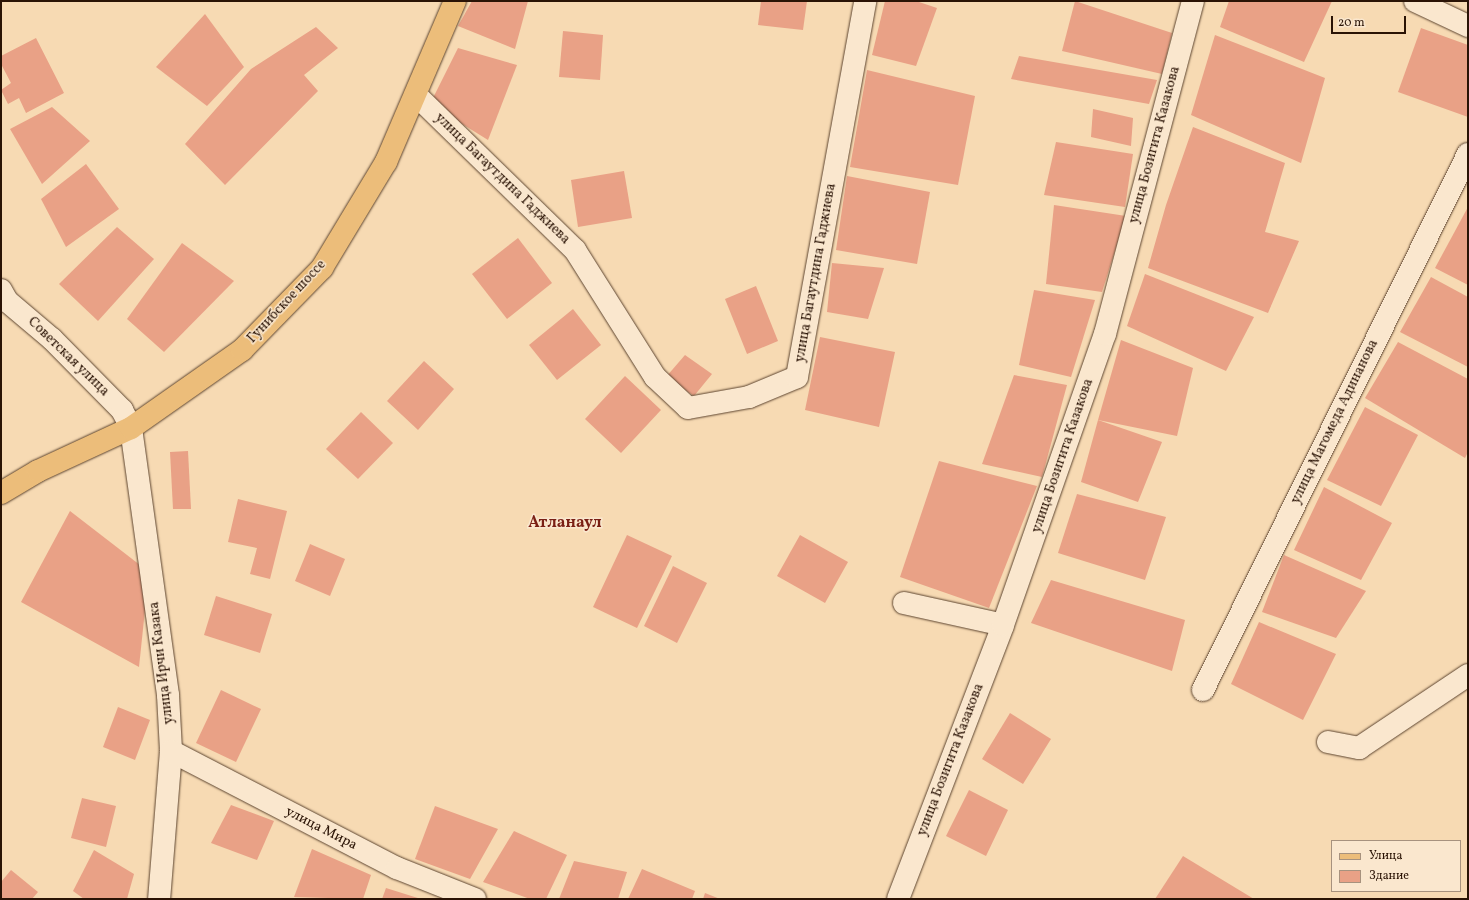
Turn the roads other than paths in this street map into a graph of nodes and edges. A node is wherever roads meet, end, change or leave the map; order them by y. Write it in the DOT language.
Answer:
graph roads {
  1 [pos="455,1"];
  2 [pos="865,1"];
  3 [pos="1193,1"];
  4 [pos="1415,1"];
  5 [pos="1468,26"];
  6 [pos="416,95"];
  7 [pos="1468,154"];
  8 [pos="1,290"];
  9 [pos="131,428"];
  10 [pos="1,493"];
  11 [pos="904,603"];
  12 [pos="1003,625"];
  13 [pos="1468,675"];
  14 [pos="1203,690"];
  15 [pos="1328,742"];
  16 [pos="171,751"];
  17 [pos="159,899"];
  18 [pos="475,899"];
  19 [pos="898,899"];
  1 -- 6 [label="main road, Гунибское шоссе"];
  2 -- 6 [label="street, улица Багаутдина Гаджиева"];
  3 -- 12 [label="street, улица Бозигита Казакова"];
  4 -- 5 [label="street"];
  6 -- 9 [label="main road, Гунибское шоссе"];
  7 -- 14 [label="street, улица Магомеда Адинанова"];
  8 -- 9 [label="street, Советская улица"];
  9 -- 10 [label="main road, Гунибское шоссе"];
  9 -- 16 [label="street, улица Ирчи Казака"];
  11 -- 12 [label="street"];
  12 -- 19 [label="street, улица Бозигита Казакова"];
  13 -- 15 [label="street"];
  16 -- 17 [label="street, улица Ирчи Казака"];
  16 -- 18 [label="street, улица Мира"];
}
